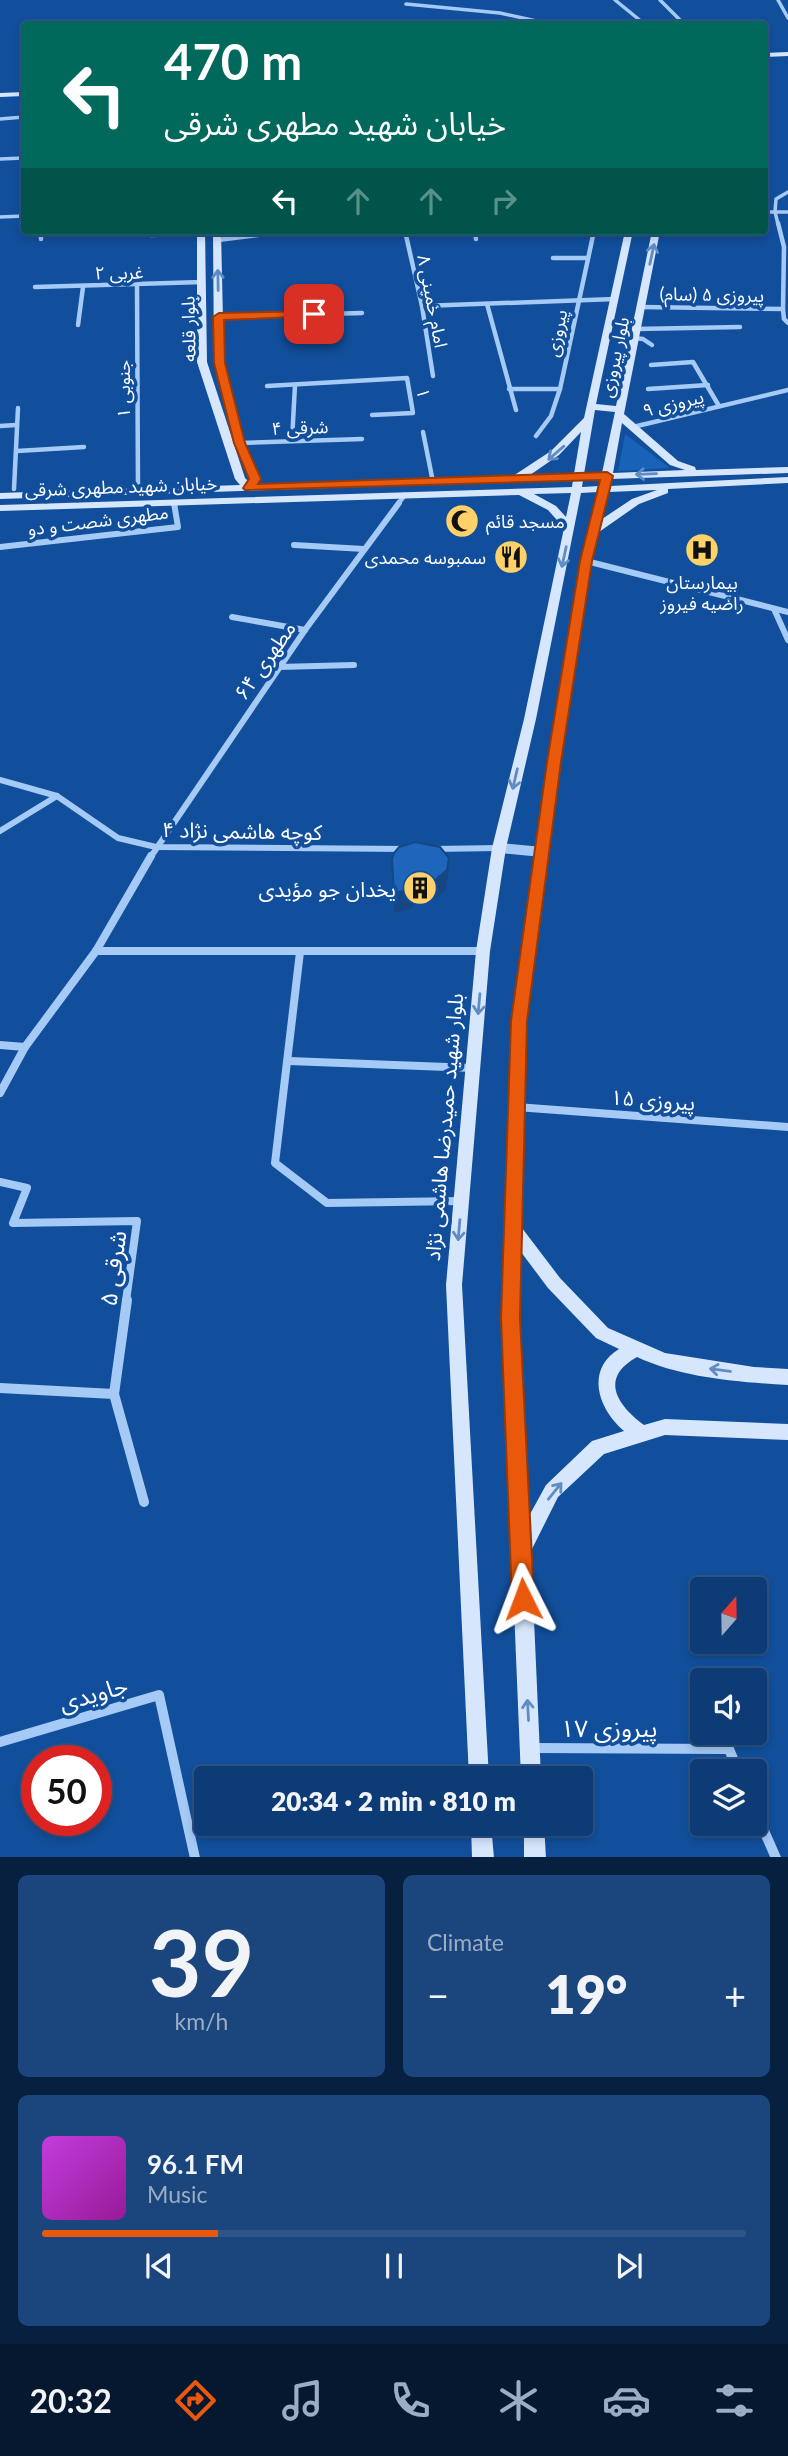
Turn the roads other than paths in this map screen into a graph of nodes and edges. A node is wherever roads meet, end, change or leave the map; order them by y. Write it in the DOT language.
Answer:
graph roads {
  1 [pos="615,0"];
  2 [pos="660,0"];
  3 [pos="778,0"];
  4 [pos="406,4"];
  5 [pos="788,19"];
  6 [pos="536,21"];
  7 [pos="641,21"];
  8 [pos="681,21"];
  9 [pos="788,54"];
  10 [pos="768,55"];
  11 [pos="21,94"];
  12 [pos="0,95"];
  13 [pos="21,117"];
  14 [pos="0,119"];
  15 [pos="21,158"];
  16 [pos="0,159"];
  17 [pos="788,192"];
  18 [pos="768,198"];
  19 [pos="776,199"];
  20 [pos="768,212"];
  21 [pos="775,212"];
  22 [pos="788,212"];
  23 [pos="21,216"];
  24 [pos="0,217"];
  25 [pos="41,235"];
  26 [pos="202,235"];
  27 [pos="218,235"];
  28 [pos="406,235"];
  29 [pos="475,235"];
  30 [pos="593,235"];
  31 [pos="628,235"];
  32 [pos="655,235"];
  33 [pos="41,239"];
  34 [pos="475,239"];
  35 [pos="553,258"];
  36 [pos="588,258"];
  37 [pos="786,274"];
  38 [pos="203,282"];
  39 [pos="137,286"];
  40 [pos="35,287"];
  41 [pos="83,287"];
  42 [pos="615,299"];
  43 [pos="577,300"];
  44 [pos="487,304"];
  45 [pos="422,306"];
  46 [pos="640,307"];
  47 [pos="783,309"];
  48 [pos="362,313"];
  49 [pos="219,317"];
  50 [pos="788,323"];
  51 [pos="78,325"];
  52 [pos="740,327"];
  53 [pos="635,334"];
  54 [pos="652,345"];
  55 [pos="651,365"];
  56 [pos="433,376"];
  57 [pos="295,385"];
  58 [pos="708,385"];
  59 [pos="267,386"];
  60 [pos="509,389"];
  61 [pos="560,389"];
  62 [pos="648,389"];
  63 [pos="788,390"];
  64 [pos="719,406"];
  65 [pos="18,408"];
  66 [pos="516,410"];
  67 [pos="590,411"];
  68 [pos="619,411"];
  69 [pos="372,415"];
  70 [pos="16,425"];
  71 [pos="0,426"];
  72 [pos="633,427"];
  73 [pos="423,432"];
  74 [pos="536,436"];
  75 [pos="362,439"];
  76 [pos="292,441"];
  77 [pos="240,443"];
  78 [pos="84,447"];
  79 [pos="17,452"];
  80 [pos="788,470"];
  81 [pos="702,478"];
  82 [pos="514,480"];
  83 [pos="788,480"];
  84 [pos="433,482"];
  85 [pos="605,482"];
  86 [pos="576,484"];
  87 [pos="249,488"];
  88 [pos="14,489"];
  89 [pos="138,491"];
  90 [pos="519,492"];
  91 [pos="405,495"];
  92 [pos="0,496"];
  93 [pos="174,502"];
  94 [pos="0,508"];
  95 [pos="570,528"];
  96 [pos="593,531"];
  97 [pos="294,545"];
  98 [pos="0,547"];
  99 [pos="364,549"];
  100 [pos="586,561"];
  101 [pos="774,609"];
  102 [pos="788,612"];
  103 [pos="232,617"];
  104 [pos="305,630"];
  105 [pos="788,640"];
  106 [pos="354,665"];
  107 [pos="279,667"];
  108 [pos="0,780"];
  109 [pos="57,796"];
  110 [pos="0,831"];
  111 [pos="156,847"];
  112 [pos="499,848"];
  113 [pos="542,852"];
  114 [pos="96,951"];
  115 [pos="483,951"];
  116 [pos="300,952"];
  117 [pos="0,1045"];
  118 [pos="25,1047"];
  119 [pos="289,1061"];
  120 [pos="473,1068"];
  121 [pos="0,1093"];
  122 [pos="516,1107"];
  123 [pos="788,1127"];
  124 [pos="0,1182"];
  125 [pos="461,1201"];
  126 [pos="513,1229"];
  127 [pos="636,1349"];
  128 [pos="788,1377"];
  129 [pos="0,1388"];
  130 [pos="114,1394"];
  131 [pos="788,1432"];
  132 [pos="640,1433"];
  133 [pos="144,1502"];
  134 [pos="521,1550"];
  135 [pos="0,1742"];
  136 [pos="530,1748"];
  137 [pos="733,1759"];
  138 [pos="478,1766"];
  139 [pos="531,1766"];
  140 [pos="482,1836"];
  141 [pos="534,1836"];
  142 [pos="767,1836"];
  143 [pos="195,1857"];
  144 [pos="483,1857"];
  145 [pos="535,1857"];
  146 [pos="776,1857"];
  1 -- 7 [label="street"];
  2 -- 8 [label="street"];
  3 -- 5 [label="street"];
  4 -- 6 [label="street"];
  9 -- 10 [label="main road"];
  11 -- 12 [label="main road"];
  13 -- 14 [label="street"];
  15 -- 16 [label="street"];
  17 -- 19 [label="street"];
  18 -- 19 [label="street"];
  19 -- 21 [label="street"];
  20 -- 21 [label="street"];
  21 -- 22 [label="street"];
  21 -- 37 [label="street"];
  23 -- 24 [label="street"];
  25 -- 33 [label="street"];
  26 -- 38 [label="main road, بلوار قلعه"];
  49 -- 27 [label="main road, بلوار قلعه, one-way"];
  28 -- 45 [label="street, امام خمینی ۸"];
  29 -- 34 [label="street"];
  30 -- 36 [label="street, پیروزی"];
  31 -- 42 [label="main road, بلوار پیروزی"];
  46 -- 32 [label="main road, بلوار پیروزی, one-way"];
  35 -- 36 [label="street"];
  36 -- 43 [label="street, پیروزی"];
  37 -- 47 [label="street"];
  38 -- 39 [label="street, ۲ غربی"];
  38 -- 87 [label="main road, بلوار قلعه"];
  39 -- 41 [label="street, ۲ غربی"];
  39 -- 89 [label="street, ۱ جنوبی"];
  40 -- 41 [label="street, ۲ غربی"];
  41 -- 51 [label="street"];
  42 -- 43 [label="street"];
  42 -- 67 [label="main road, بلوار پیروزی"];
  43 -- 44 [label="street"];
  43 -- 61 [label="street, پیروزی"];
  44 -- 45 [label="street"];
  44 -- 60 [label="street"];
  45 -- 56 [label="street, امام خمینی ۸"];
  46 -- 47 [label="street, پیروزی ۵ (سام)"];
  46 -- 53 [label="main road, بلوار پیروزی"];
  47 -- 50 [label="street"];
  48 -- 49 [label="street"];
  49 -- 77 [label="main road, بلوار قلعه"];
  52 -- 53 [label="street"];
  53 -- 54 [label="street"];
  53 -- 68 [label="main road, بلوار پیروزی"];
  55 -- 58 [label="street"];
  57 -- 59 [label="street"];
  57 -- 69 [label="street, ۱"];
  57 -- 76 [label="street"];
  58 -- 62 [label="street"];
  58 -- 64 [label="street"];
  60 -- 61 [label="street"];
  60 -- 66 [label="street"];
  61 -- 74 [label="street, پیروزی"];
  63 -- 64 [label="street, پیروزی ۹"];
  64 -- 72 [label="street, پیروزی ۹"];
  65 -- 70 [label="street"];
  67 -- 68 [label="main road"];
  67 -- 82 [label="main road, one-way"];
  67 -- 86 [label="main road, بلوار پیروزی"];
  68 -- 72 [label="main road"];
  68 -- 85 [label="main road, بلوار پیروزی"];
  70 -- 71 [label="street"];
  70 -- 79 [label="street"];
  72 -- 81 [label="main road"];
  73 -- 84 [label="street"];
  75 -- 76 [label="street, شرقی ۴"];
  76 -- 77 [label="street, شرقی ۴"];
  77 -- 87 [label="main road, بلوار قلعه"];
  78 -- 79 [label="street"];
  79 -- 88 [label="street"];
  80 -- 81 [label="main road, خیابان شهید مطهری شرقی"];
  81 -- 83 [label="main road, خیابان شهید مطهری شرقی"];
  81 -- 85 [label="main road, خیابان شهید مطهری شرقی"];
  81 -- 96 [label="main road"];
  82 -- 84 [label="main road, خیابان شهید مطهری شرقی"];
  82 -- 86 [label="main road, خیابان شهید مطهری شرقی"];
  84 -- 87 [label="main road, خیابان شهید مطهری شرقی"];
  85 -- 86 [label="main road, خیابان شهید مطهری شرقی"];
  85 -- 96 [label="main road"];
  86 -- 90 [label="main road, خیابان شهید مطهری شرقی"];
  86 -- 95 [label="main road, بلوار شهید حمیدرضا هاشمی نژاد"];
  87 -- 89 [label="main road, خیابان شهید مطهری شرقی"];
  89 -- 92 [label="main road, خیابان شهید مطهری شرقی"];
  90 -- 91 [label="main road, خیابان شهید مطهری شرقی"];
  90 -- 95 [label="main road"];
  91 -- 93 [label="main road, خیابان شهید مطهری شرقی"];
  91 -- 99 [label="street, مطهری ۶۴"];
  93 -- 94 [label="main road, خیابان شهید مطهری شرقی"];
  93 -- 98 [label="street, مطهری شصت و دو"];
  95 -- 112 [label="main road, بلوار شهید حمیدرضا هاشمی نژاد, one-way"];
  96 -- 100 [label="main road"];
  97 -- 99 [label="street"];
  99 -- 104 [label="street, مطهری ۶۴"];
  100 -- 101 [label="street"];
  100 -- 113 [label="main road"];
  101 -- 102 [label="street"];
  101 -- 105 [label="street"];
  103 -- 104 [label="street"];
  104 -- 107 [label="street, مطهری ۶۴"];
  106 -- 107 [label="street"];
  107 -- 111 [label="street, مطهری ۶۴"];
  108 -- 109 [label="street, کوچه هاشمی نژاد ۴"];
  109 -- 110 [label="street"];
  109 -- 111 [label="street, کوچه هاشمی نژاد ۴"];
  111 -- 112 [label="street, کوچه هاشمی نژاد ۴"];
  111 -- 114 [label="street, مطهری ۶۴"];
  112 -- 113 [label="street"];
  112 -- 115 [label="main road, بلوار شهید حمیدرضا هاشمی نژاد"];
  113 -- 122 [label="main road"];
  114 -- 116 [label="street"];
  114 -- 118 [label="street, مطهری ۶۴"];
  115 -- 116 [label="street"];
  115 -- 120 [label="main road, بلوار شهید حمیدرضا هاشمی نژاد, one-way"];
  116 -- 119 [label="street"];
  117 -- 118 [label="street"];
  118 -- 121 [label="street, مطهری ۶۴"];
  119 -- 120 [label="street"];
  119 -- 125 [label="street"];
  120 -- 125 [label="main road, بلوار شهید حمیدرضا هاشمی نژاد"];
  122 -- 123 [label="street, پیروزی ۱۵"];
  122 -- 126 [label="main road"];
  124 -- 130 [label="street, ۵ شرقی"];
  125 -- 138 [label="main road, بلوار شهید حمیدرضا هاشمی نژاد, one-way"];
  126 -- 127 [label="main road"];
  126 -- 134 [label="main road"];
  128 -- 127 [label="main road, one-way"];
  127 -- 132 [label="main road"];
  129 -- 130 [label="street"];
  130 -- 133 [label="street"];
  131 -- 132 [label="main road"];
  134 -- 132 [label="main road, one-way"];
  136 -- 134 [label="main road, one-way"];
  135 -- 143 [label="street, جاویدی"];
  136 -- 137 [label="street, پیروزی ۱۷"];
  136 -- 139 [label="main road"];
  140 -- 144 [label="main road"];
  141 -- 145 [label="main road"];
  142 -- 146 [label="street"];
}
